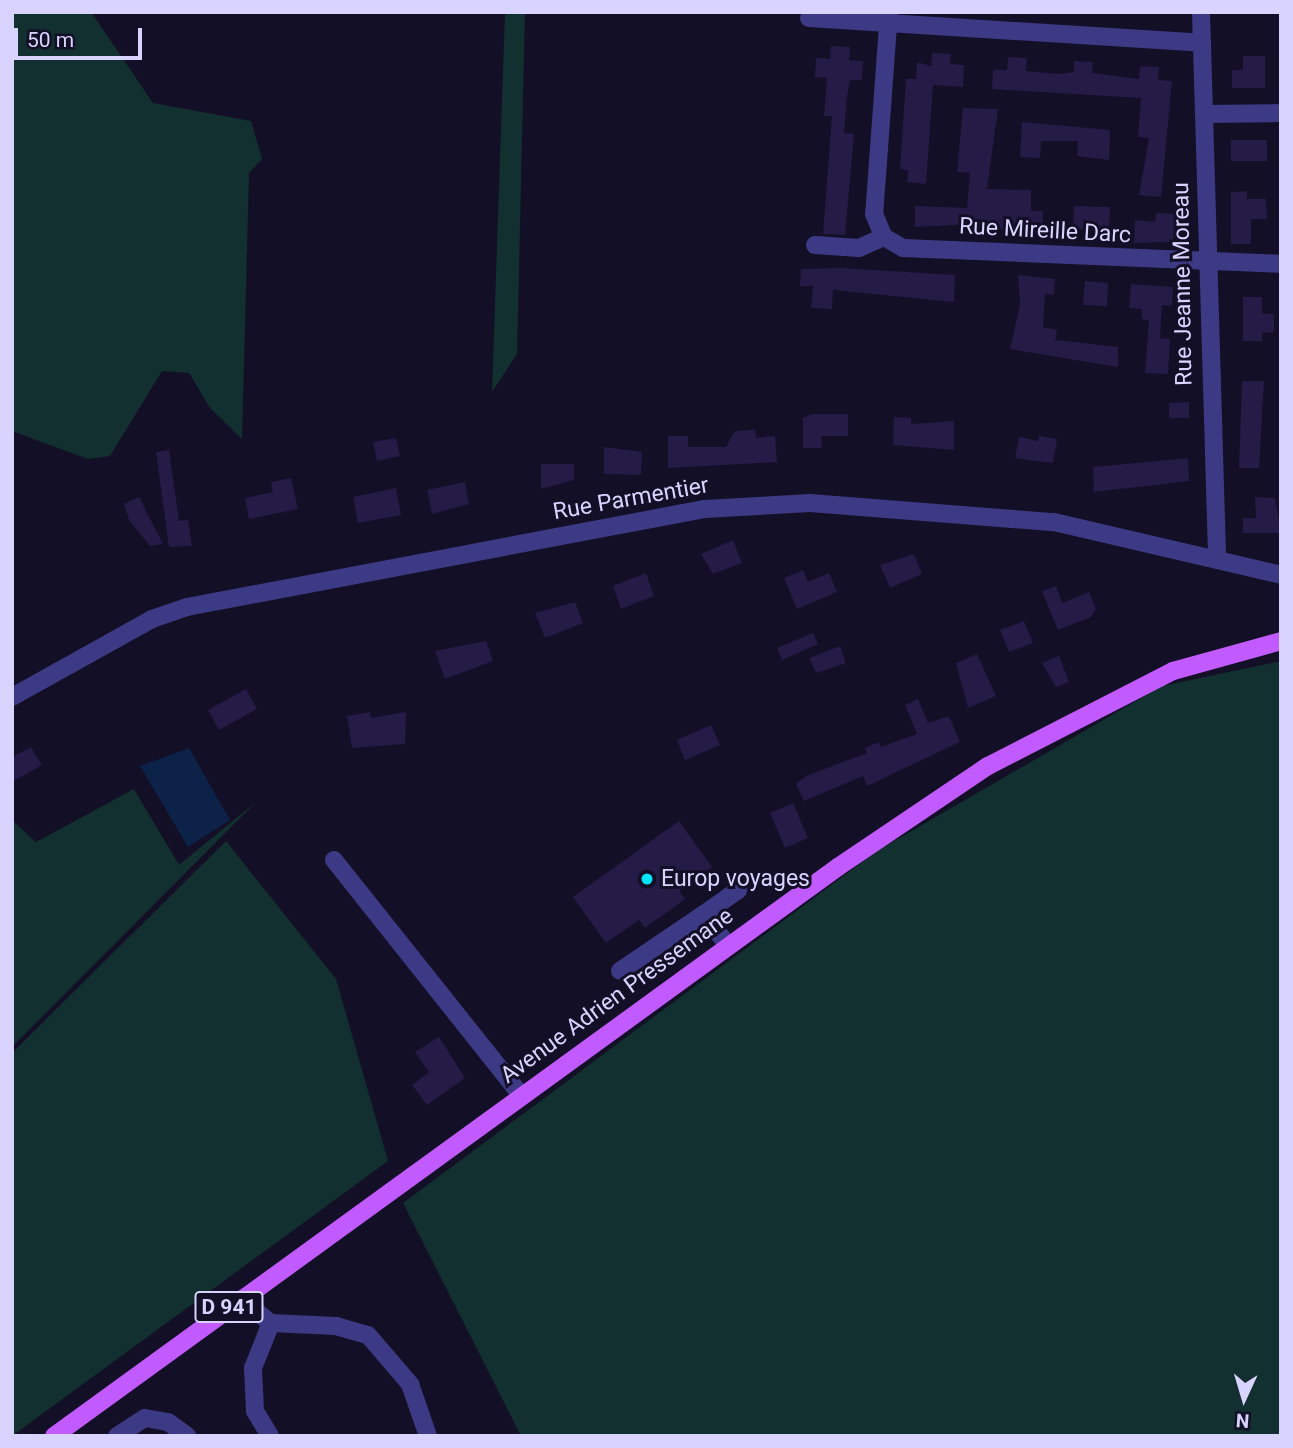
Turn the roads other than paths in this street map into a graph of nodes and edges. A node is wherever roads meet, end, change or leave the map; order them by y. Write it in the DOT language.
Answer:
graph roads {
  1 [pos="1201,12"];
  2 [pos="809,18"];
  3 [pos="888,18"];
  4 [pos="1202,43"];
  5 [pos="1281,113"];
  6 [pos="1204,114"];
  7 [pos="884,237"];
  8 [pos="815,245"];
  9 [pos="1207,263"];
  10 [pos="1281,264"];
  11 [pos="1217,555"];
  12 [pos="1281,575"];
  13 [pos="1281,641"];
  14 [pos="12,697"];
  15 [pos="334,860"];
  16 [pos="738,890"];
  17 [pos="704,914"];
  18 [pos="728,946"];
  19 [pos="620,971"];
  20 [pos="521,1095"];
  21 [pos="241,1299"];
  22 [pos="271,1323"];
  23 [pos="58,1435"];
  24 [pos="117,1436"];
  25 [pos="187,1436"];
  26 [pos="270,1436"];
  27 [pos="428,1436"];
  1 -- 4 [label="street, Rue Jeanne Moreau"];
  2 -- 3 [label="street"];
  3 -- 4 [label="street"];
  3 -- 7 [label="street"];
  4 -- 6 [label="street, Rue Jeanne Moreau"];
  5 -- 6 [label="street"];
  6 -- 9 [label="street, Rue Jeanne Moreau"];
  7 -- 8 [label="street"];
  7 -- 9 [label="street, Rue Mireille Darc"];
  9 -- 10 [label="street, Rue Mireille Darc"];
  9 -- 11 [label="street, Rue Jeanne Moreau"];
  11 -- 12 [label="street, Rue Parmentier"];
  11 -- 14 [label="street, Rue Parmentier"];
  13 -- 18 [label="main road, Avenue Adrien Pressemane / D 941"];
  15 -- 20 [label="street"];
  16 -- 17 [label="street"];
  17 -- 18 [label="street"];
  17 -- 19 [label="street"];
  18 -- 20 [label="main road, Avenue Adrien Pressemane / D 941"];
  20 -- 21 [label="main road, Avenue Adrien Pressemane / D 941"];
  21 -- 22 [label="street"];
  21 -- 23 [label="main road, Avenue Adrien Pressemane / D 941"];
  22 -- 26 [label="street"];
  22 -- 27 [label="street"];
  24 -- 25 [label="street"];
}
